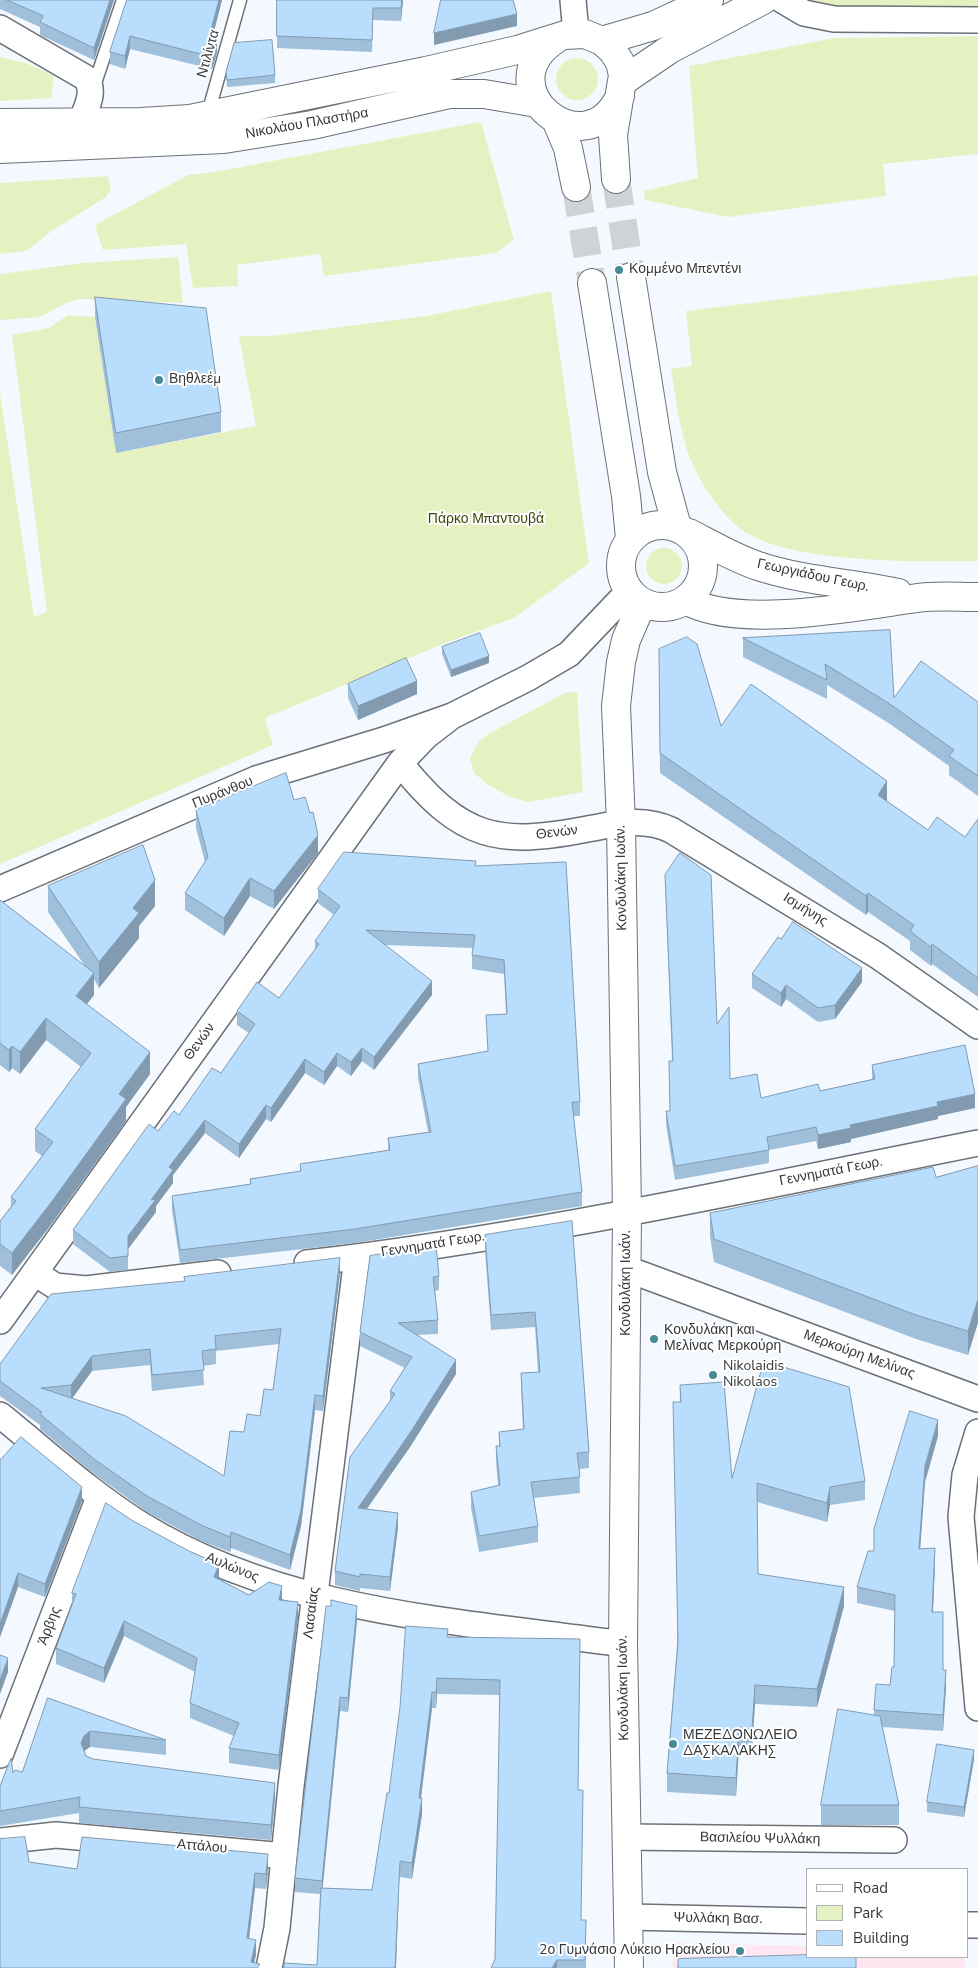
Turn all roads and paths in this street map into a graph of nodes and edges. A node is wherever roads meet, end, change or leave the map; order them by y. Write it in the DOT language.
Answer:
graph roads {
  1 [pos="123,0"];
  2 [pos="240,0"];
  3 [pos="573,0"];
  4 [pos="709,0"];
  5 [pos="763,0"];
  6 [pos="782,0"];
  7 [pos="978,20"];
  8 [pos="0,28"];
  9 [pos="566,36"];
  10 [pos="602,41"];
  11 [pos="622,87"];
  12 [pos="537,103"];
  13 [pos="86,111"];
  14 [pos="206,117"];
  15 [pos="557,122"];
  16 [pos="0,123"];
  17 [pos="0,149"];
  18 [pos="616,179"];
  19 [pos="576,188"];
  20 [pos="631,277"];
  21 [pos="592,283"];
  22 [pos="680,529"];
  23 [pos="630,539"];
  24 [pos="635,597"];
  25 [pos="978,597"];
  26 [pos="919,598"];
  27 [pos="686,600"];
  28 [pos="452,716"];
  29 [pos="400,763"];
  30 [pos="621,823"];
  31 [pos="0,889"];
  32 [pos="978,1026"];
  33 [pos="978,1143"];
  34 [pos="627,1213"];
  35 [pos="357,1257"];
  36 [pos="286,1266"];
  37 [pos="628,1269"];
  38 [pos="242,1271"];
  39 [pos="35,1273"];
  40 [pos="0,1321"];
  41 [pos="978,1399"];
  42 [pos="0,1415"];
  43 [pos="978,1432"];
  44 [pos="99,1497"];
  45 [pos="314,1597"];
  46 [pos="623,1644"];
  47 [pos="978,1708"];
  48 [pos="0,1755"];
  49 [pos="626,1837"];
  50 [pos="894,1840"];
  51 [pos="0,1841"];
  52 [pos="284,1856"];
  53 [pos="628,1917"];
  54 [pos="806,1921"];
  55 [pos="269,1968"];
  56 [pos="629,1968"];
  1 -- 13 [label="lane"];
  2 -- 14 [label="lane, Ντιλίντα"];
  3 -- 9 [label="street"];
  4 -- 10 [label="street"];
  5 -- 11 [label="street"];
  6 -- 7 [label="street"];
  8 -- 13 [label="street"];
  9 -- 10 [label="street"];
  9 -- 12 [label="street"];
  9 -- 14 [label="street, Νικολάου Πλαστήρα"];
  10 -- 11 [label="street"];
  11 -- 15 [label="street"];
  11 -- 18 [label="street"];
  12 -- 15 [label="street"];
  12 -- 17 [label="street, Νικολάου Πλαστήρα"];
  13 -- 14 [label="street, Νικολάου Πλαστήρα"];
  13 -- 16 [label="street, Νικολάου Πλαστήρα"];
  15 -- 19 [label="street"];
  20 -- 22 [label="street"];
  21 -- 23 [label="street"];
  22 -- 23 [label="street"];
  22 -- 26 [label="street, Γεωργιάδου Γεωρ."];
  22 -- 27 [label="street"];
  23 -- 24 [label="street"];
  24 -- 27 [label="street"];
  24 -- 28 [label="street"];
  24 -- 30 [label="street, Κονδυλάκη Ιωάν."];
  25 -- 26 [label="street, Γεωργιάδου Γεωρ."];
  26 -- 27 [label="street, Γεωργιάδου Γεωρ."];
  28 -- 29 [label="street, Θενών"];
  28 -- 31 [label="street, Πυράνθου"];
  29 -- 30 [label="street, Θενών"];
  29 -- 39 [label="street, Θενών"];
  30 -- 32 [label="street, Ισμήνης"];
  30 -- 34 [label="street, Κονδυλάκη Ιωάν."];
  33 -- 34 [label="street, Γεννηματά Γεωρ."];
  34 -- 35 [label="street, Γεννηματά Γεωρ."];
  34 -- 37 [label="street, Κονδυλάκη Ιωάν."];
  35 -- 36 [label="street, Γεννηματά Γεωρ."];
  35 -- 45 [label="street, Λασαίας"];
  37 -- 41 [label="street, Μερκούρη Μελίνας"];
  37 -- 46 [label="street, Κονδυλάκη Ιωάν."];
  38 -- 39 [label="street"];
  39 -- 40 [label="street, Θενών"];
  42 -- 44 [label="street, Αυλώνος"];
  43 -- 47 [label="street"];
  44 -- 45 [label="street, Αυλώνος"];
  44 -- 48 [label="street, Άρβης"];
  45 -- 46 [label="street, Αυλώνος"];
  45 -- 52 [label="street, Λασαίας"];
  46 -- 49 [label="street, Κονδυλάκη Ιωάν."];
  49 -- 50 [label="street, Βασιλείου Ψυλλάκη"];
  49 -- 53 [label="street, Κονδυλάκη Ιωάν."];
  51 -- 52 [label="street, Αττάλου"];
  52 -- 55 [label="street, Λασαίας"];
  53 -- 54 [label="street, Ψυλλάκη Βασ."];
  53 -- 56 [label="street, Κονδυλάκη Ιωάν."];
}
